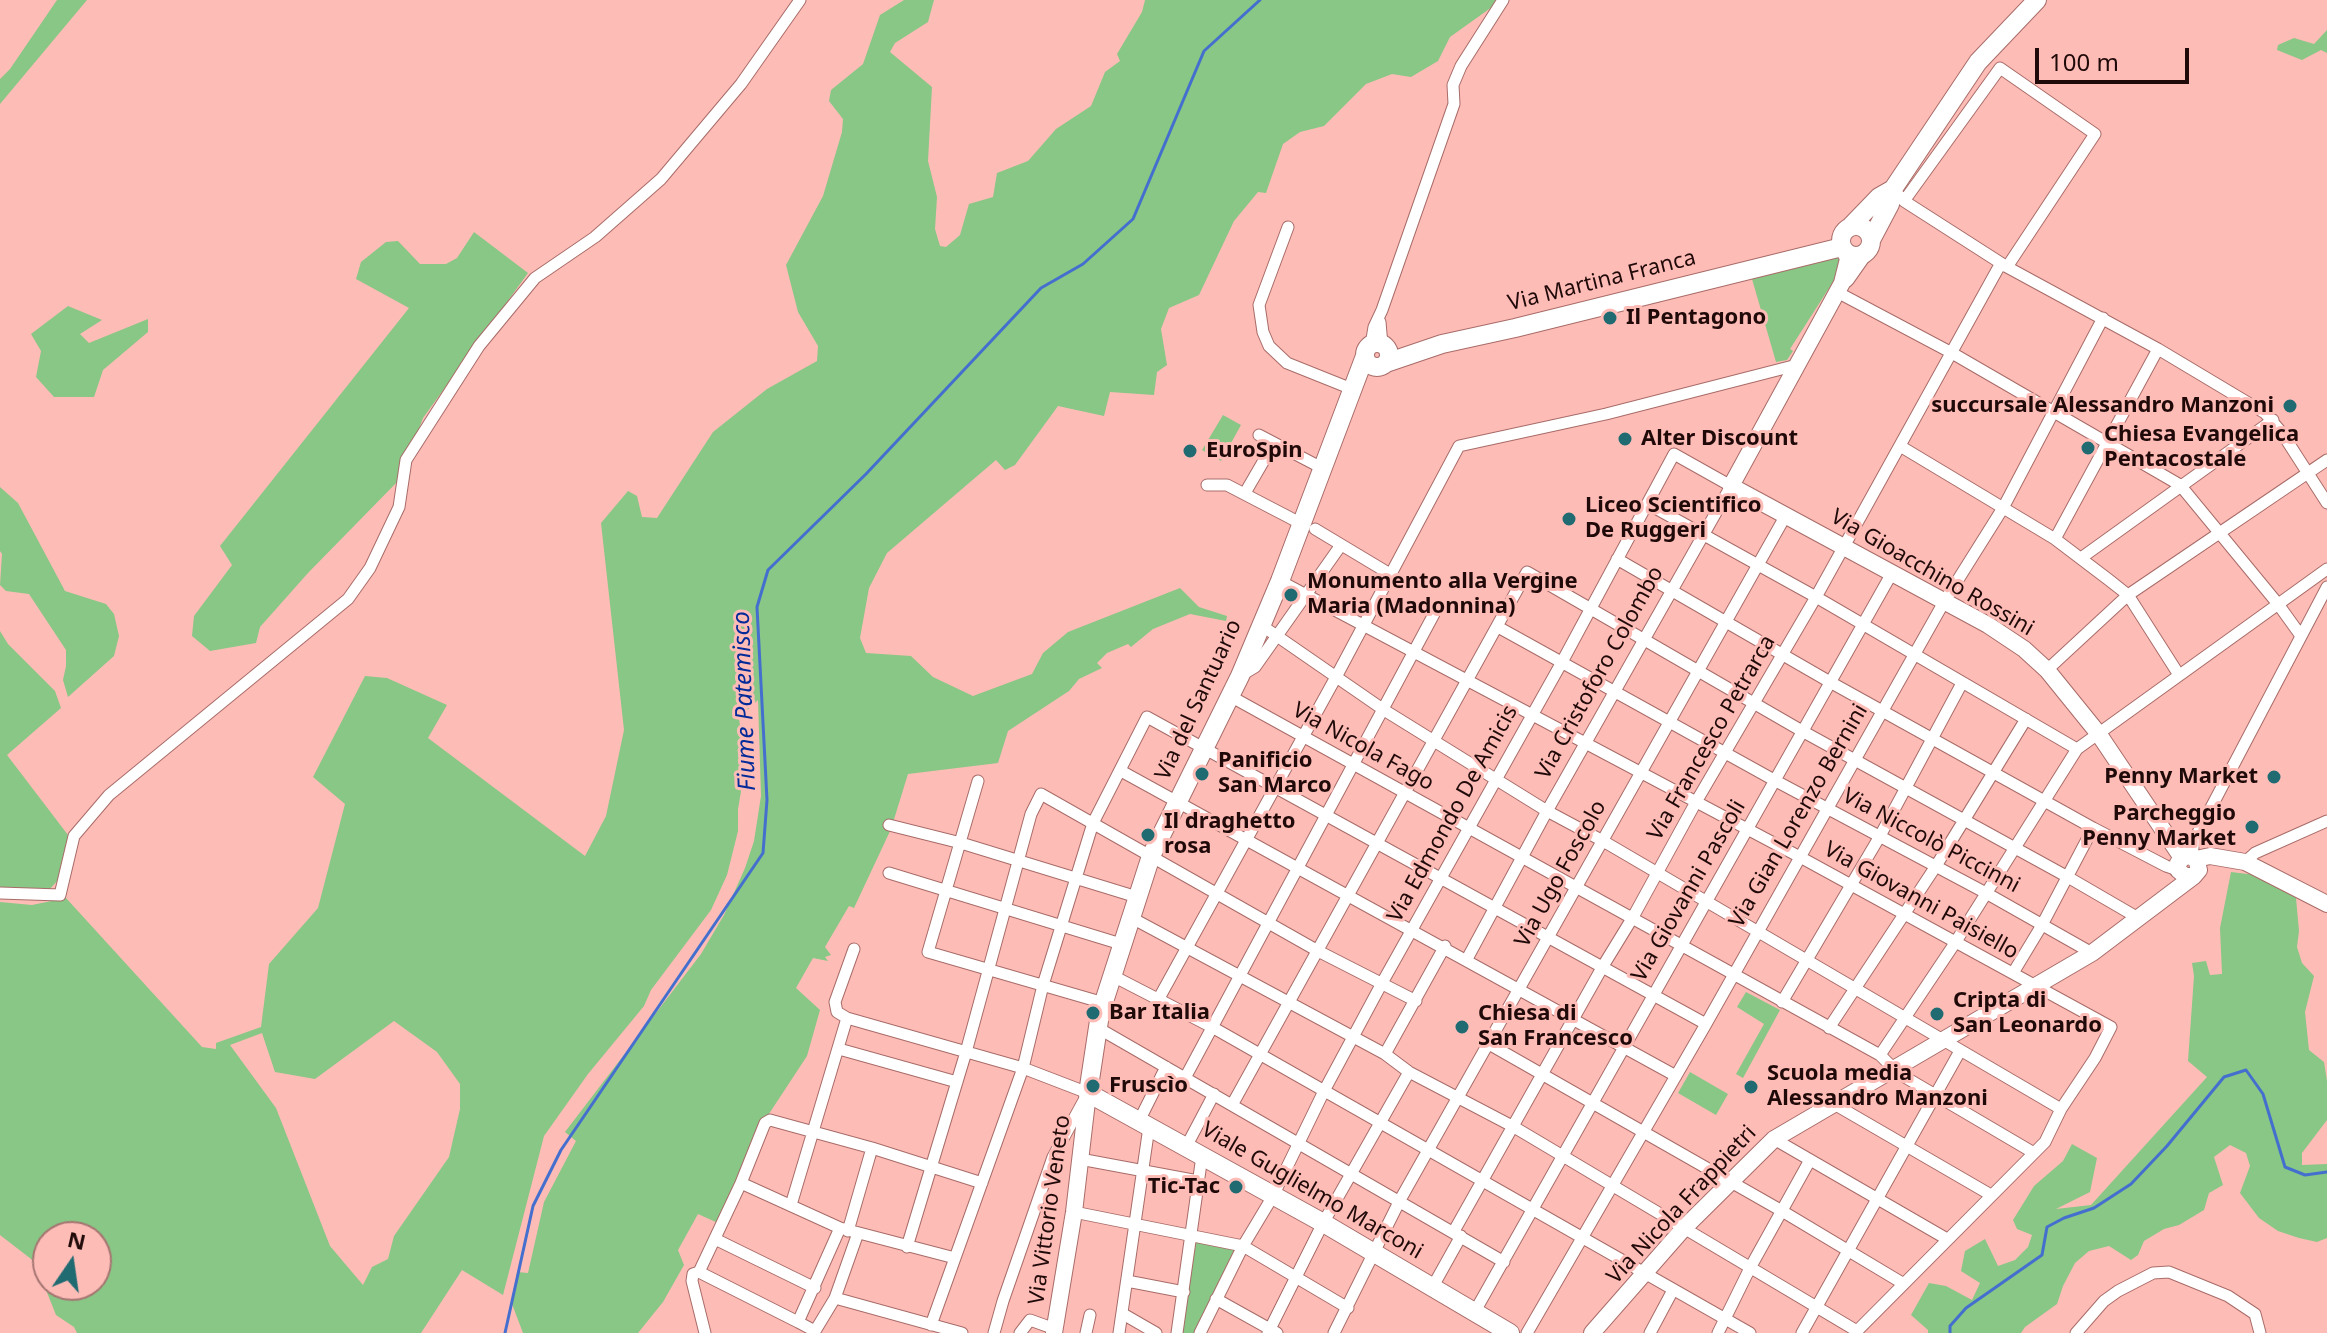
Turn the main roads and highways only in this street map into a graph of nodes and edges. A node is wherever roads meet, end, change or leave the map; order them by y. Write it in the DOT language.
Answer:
graph roads {
  1 [pos="2037,0"];
  2 [pos="1899,195"];
  3 [pos="1846,239"];
  4 [pos="1868,246"];
  5 [pos="1378,354"];
  6 [pos="1339,422"];
  7 [pos="1088,1093"];
  8 [pos="1510,1333"];
  1 -- 2 [label="main road, Via Martina Franca"];
  2 -- 3 [label="main road, Via Martina Franca"];
  2 -- 4 [label="main road, Via Martina Franca"];
  3 -- 4 [label="main road"];
  3 -- 4 [label="main road"];
  3 -- 5 [label="main road, Via Martina Franca"];
  5 -- 6 [label="main road, Via del Santuario"];
  5 -- 6 [label="main road, Via del Santuario"];
  6 -- 7 [label="main road, Via del Santuario"];
  7 -- 8 [label="main road, Viale Guglielmo Marconi"];
}
